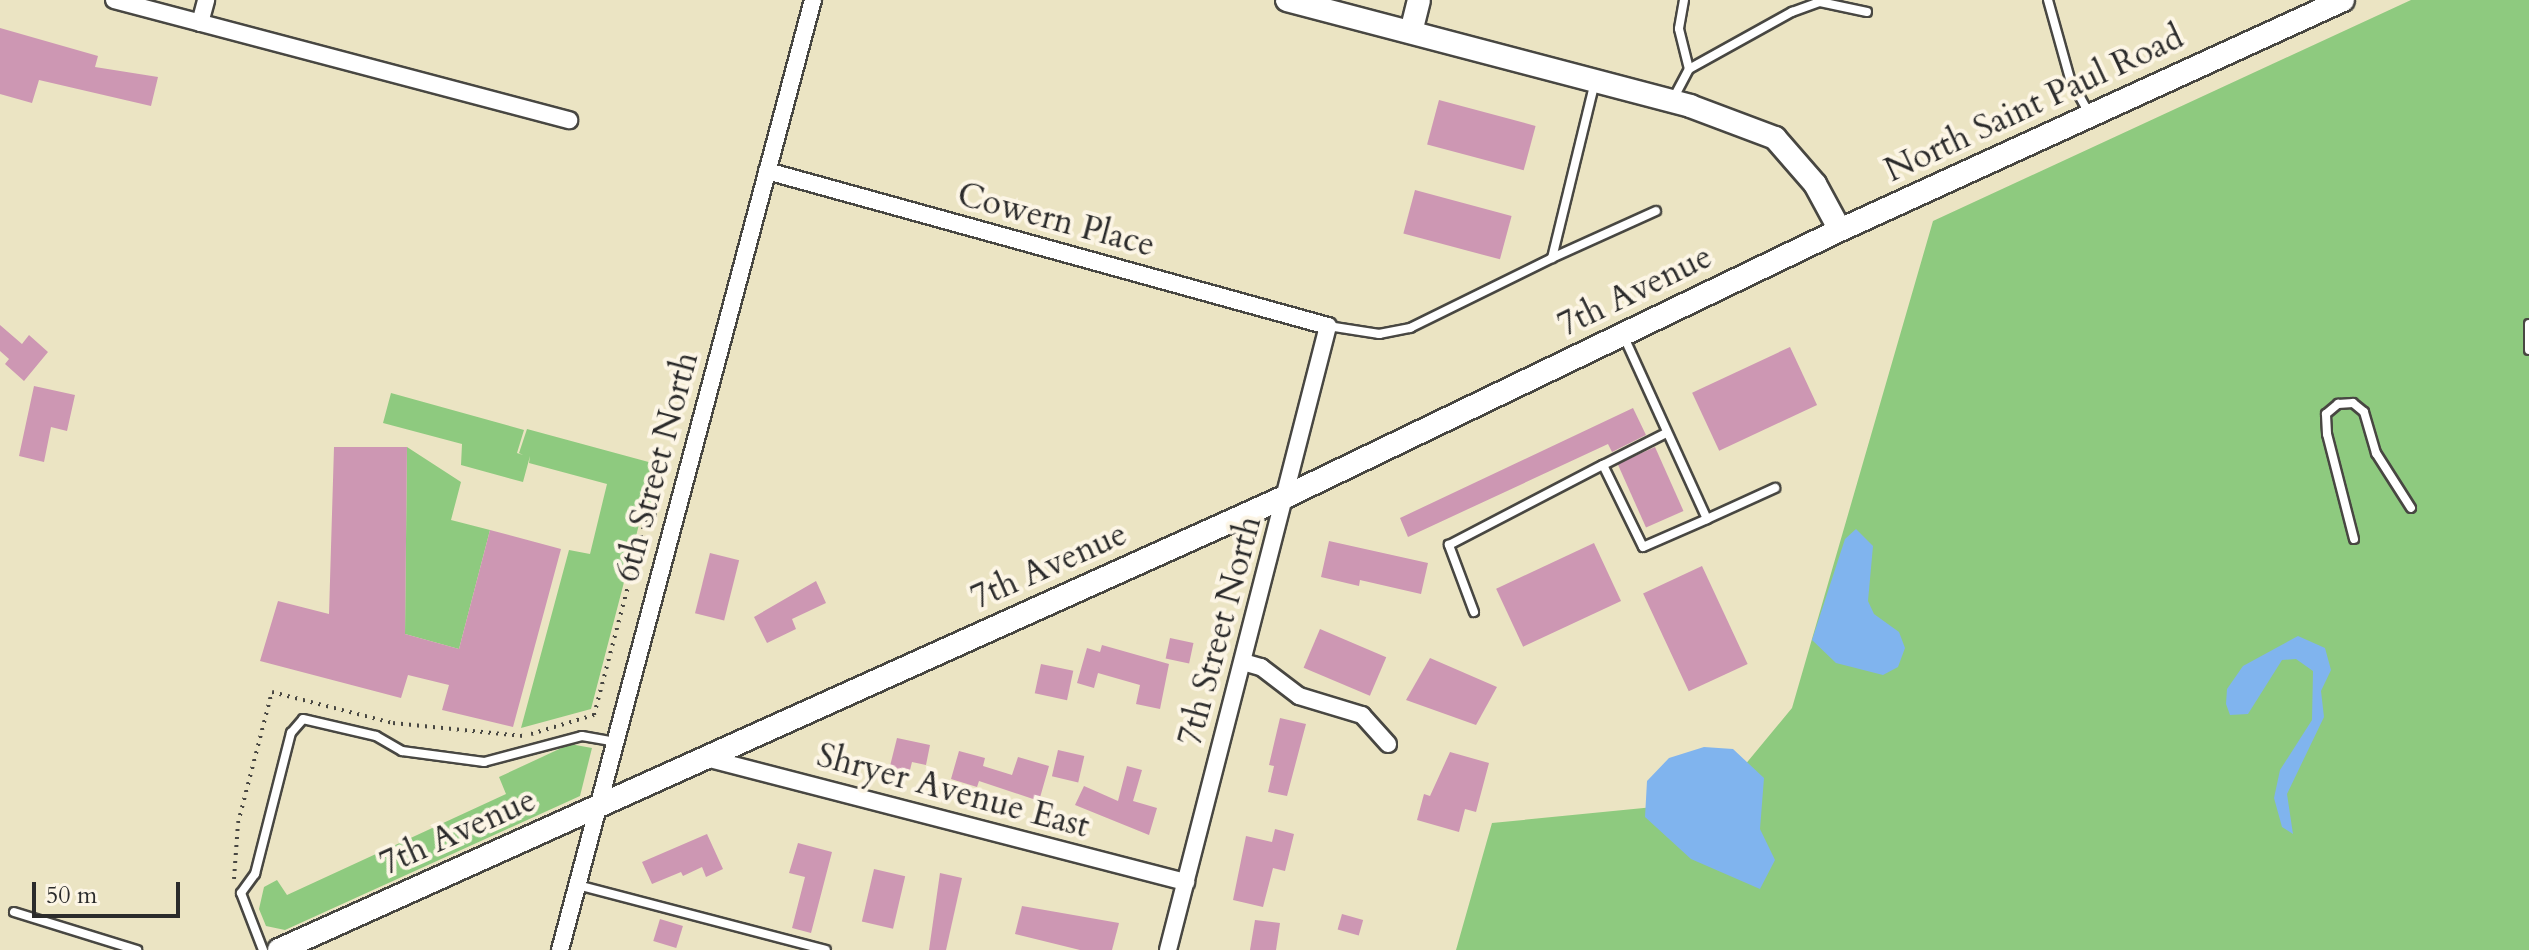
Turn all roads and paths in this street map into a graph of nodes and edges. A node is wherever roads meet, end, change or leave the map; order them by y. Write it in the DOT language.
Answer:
graph roads {
  1 [pos="114,0"];
  2 [pos="206,0"];
  3 [pos="813,0"];
  4 [pos="1287,0"];
  5 [pos="1419,0"];
  6 [pos="1684,0"];
  7 [pos="2048,0"];
  8 [pos="2343,0"];
  9 [pos="1820,1"];
  10 [pos="1867,12"];
  11 [pos="200,23"];
  12 [pos="1411,32"];
  13 [pos="1689,69"];
  14 [pos="1595,81"];
  15 [pos="1672,101"];
  16 [pos="2090,116"];
  17 [pos="569,120"];
  18 [pos="767,171"];
  19 [pos="1656,211"];
  20 [pos="1840,230"];
  21 [pos="1552,258"];
  22 [pos="2529,324"];
  23 [pos="1328,326"];
  24 [pos="1622,335"];
  25 [pos="2529,350"];
  26 [pos="1666,433"];
  27 [pos="1603,465"];
  28 [pos="1775,488"];
  29 [pos="1287,496"];
  30 [pos="2411,508"];
  31 [pos="675,515"];
  32 [pos="1707,519"];
  33 [pos="2354,539"];
  34 [pos="1474,612"];
  35 [pos="1243,662"];
  36 [pos="615,742"];
  37 [pos="1388,744"];
  38 [pos="706,758"];
  39 [pos="598,806"];
  40 [pos="1186,882"];
  41 [pos="577,885"];
  42 [pos="232,891"];
  43 [pos="14,912"];
  44 [pos="137,950"];
  45 [pos="263,950"];
  46 [pos="279,950"];
  47 [pos="560,950"];
  48 [pos="826,950"];
  49 [pos="1168,950"];
  1 -- 11 [label="street"];
  2 -- 11 [label="street"];
  3 -- 18 [label="street, 6th Street North"];
  4 -- 12 [label="street"];
  5 -- 12 [label="street"];
  6 -- 13 [label="lane"];
  7 -- 16 [label="lane"];
  8 -- 16 [label="street, North Saint Paul Road"];
  9 -- 10 [label="lane"];
  9 -- 13 [label="lane"];
  11 -- 17 [label="street"];
  12 -- 14 [label="street"];
  13 -- 15 [label="lane"];
  14 -- 15 [label="street"];
  14 -- 21 [label="lane"];
  15 -- 20 [label="street"];
  16 -- 20 [label="street, North Saint Paul Road"];
  18 -- 23 [label="street, Cowern Place"];
  18 -- 31 [label="street, 6th Street North"];
  19 -- 21 [label="lane"];
  20 -- 24 [label="street, 7th Avenue"];
  21 -- 23 [label="lane"];
  22 -- 25 [label="lane"];
  23 -- 29 [label="street, 7th Street North"];
  24 -- 26 [label="lane"];
  24 -- 29 [label="street, 7th Avenue"];
  26 -- 27 [label="lane"];
  26 -- 32 [label="lane"];
  27 -- 32 [label="lane"];
  27 -- 34 [label="lane"];
  28 -- 32 [label="lane"];
  29 -- 35 [label="street, 7th Street North"];
  29 -- 38 [label="street, 7th Avenue"];
  30 -- 33 [label="lane"];
  31 -- 36 [label="street, 6th Street North"];
  31 -- 42 [label="path"];
  35 -- 37 [label="street"];
  35 -- 40 [label="street, 7th Street North"];
  36 -- 39 [label="street, 6th Street North"];
  36 -- 45 [label="lane"];
  38 -- 39 [label="street, 7th Avenue"];
  38 -- 40 [label="street, Shryer Avenue East"];
  39 -- 41 [label="street, 6th Street North"];
  39 -- 46 [label="street, 7th Avenue"];
  40 -- 49 [label="street, 7th Street North"];
  41 -- 47 [label="street, 6th Street North"];
  41 -- 48 [label="lane"];
  43 -- 44 [label="lane"];
}
